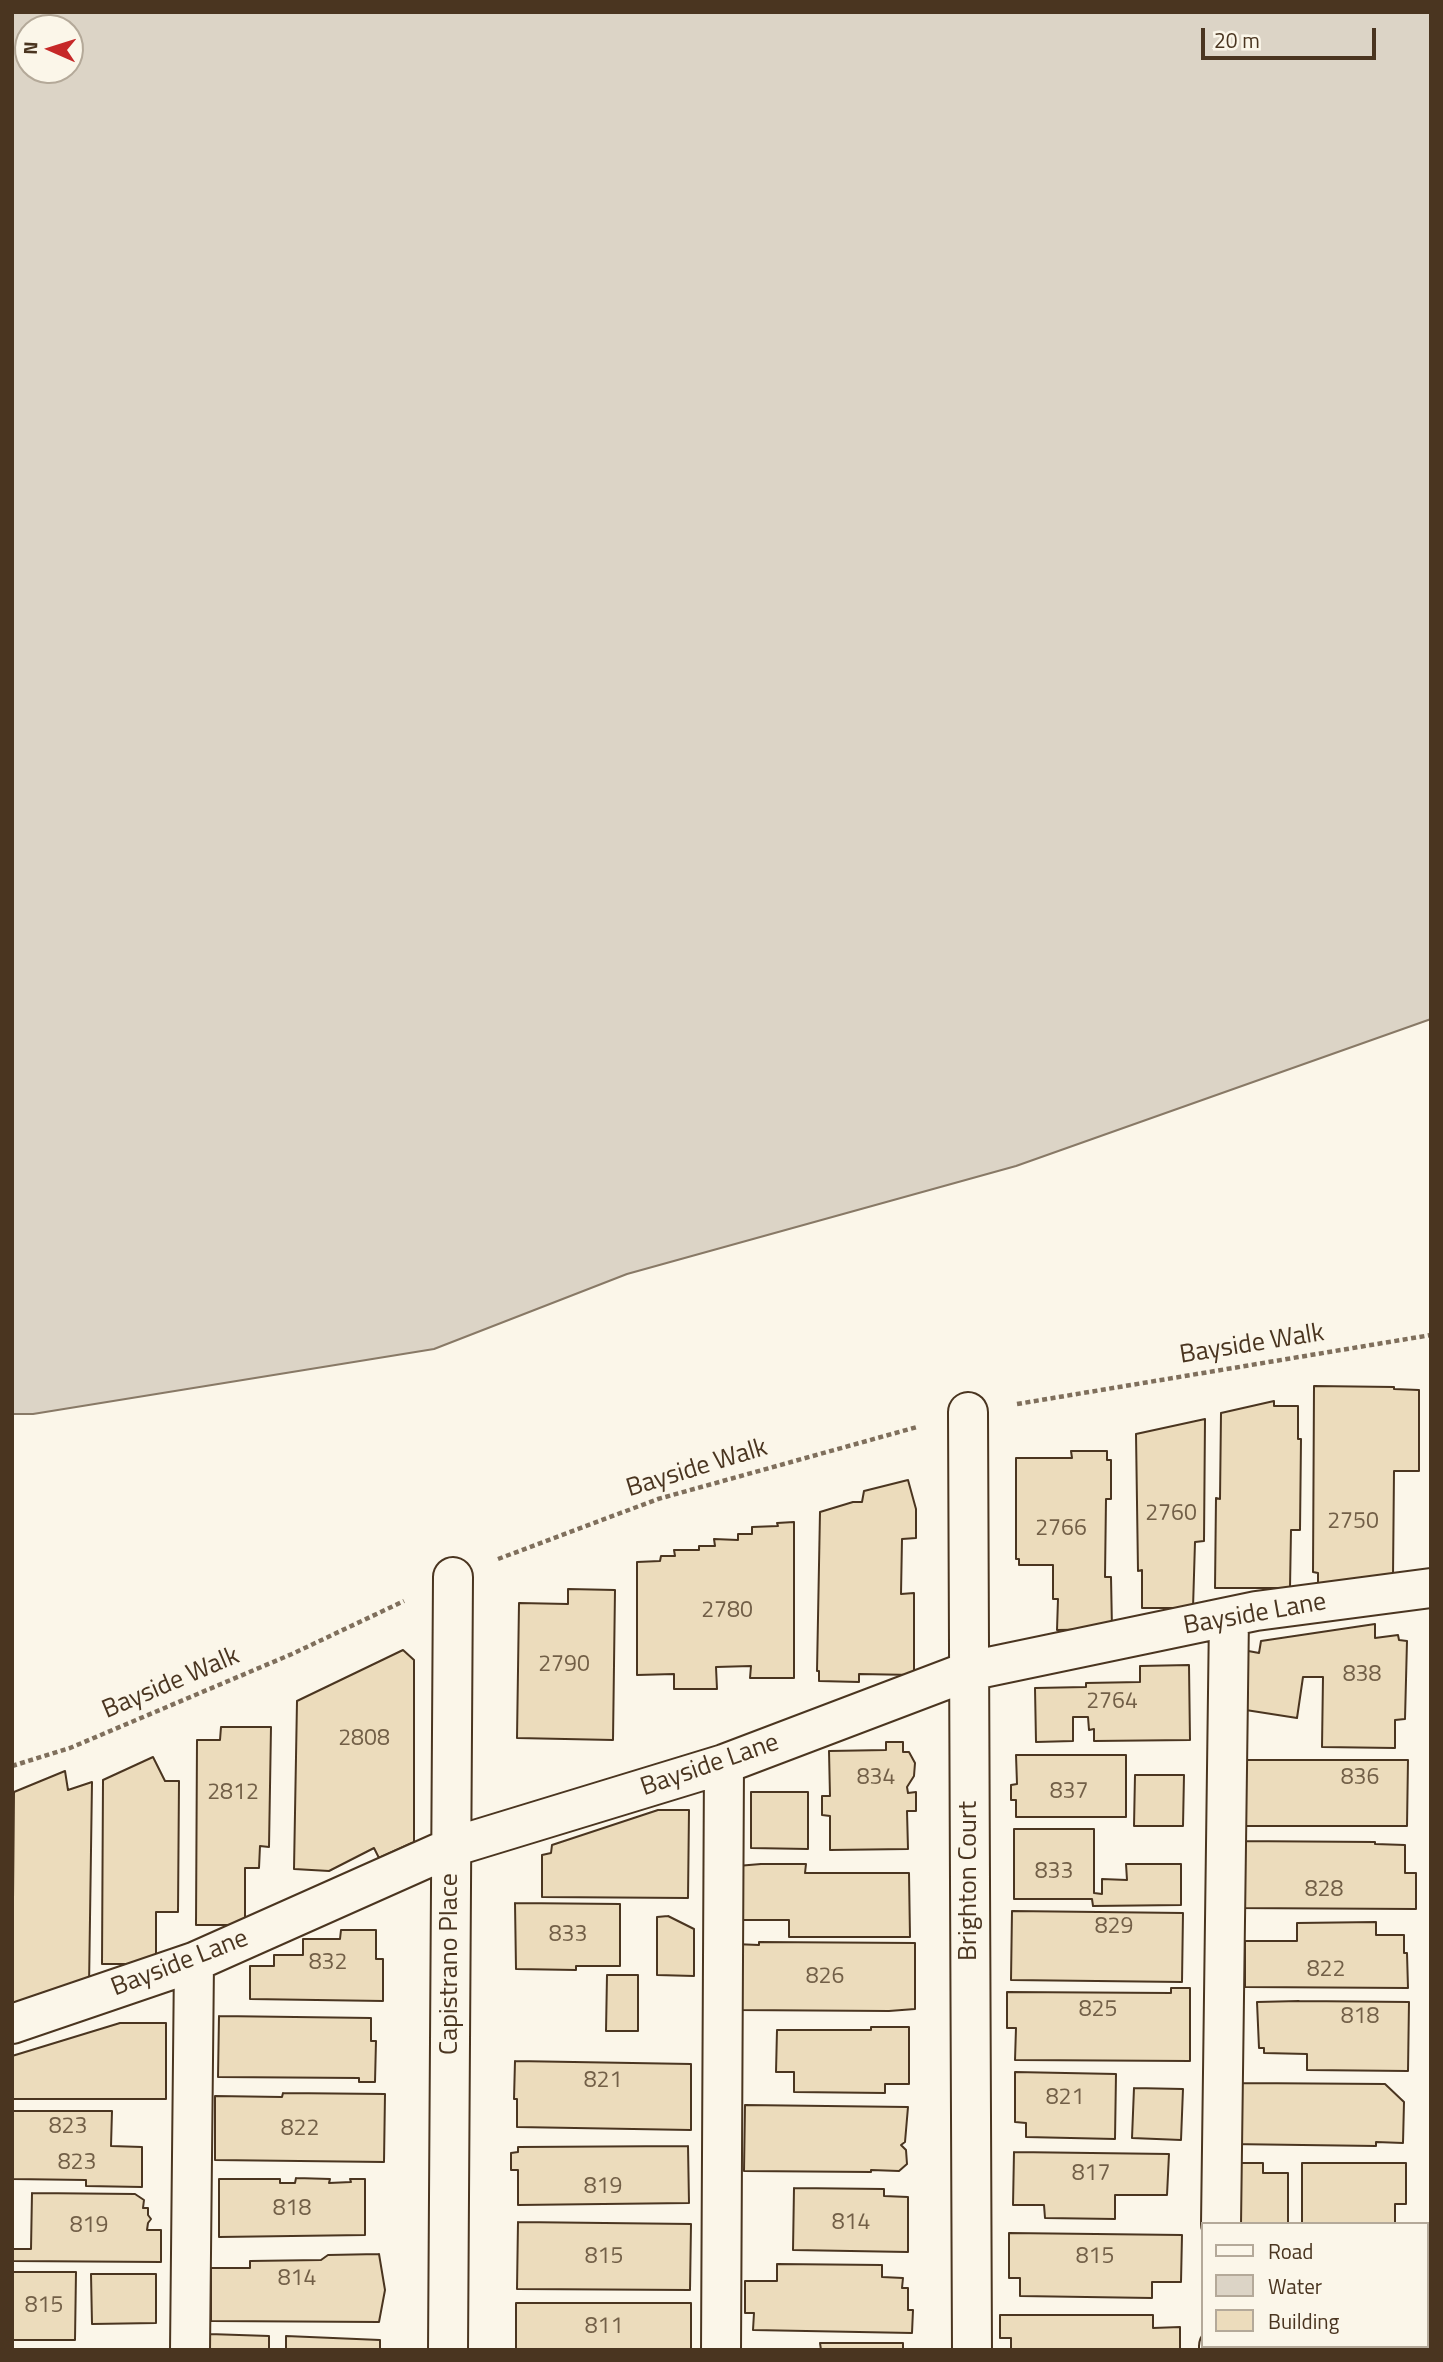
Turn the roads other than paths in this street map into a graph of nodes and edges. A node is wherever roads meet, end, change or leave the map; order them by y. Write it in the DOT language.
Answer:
graph roads {
  1 [pos="968,1412"];
  2 [pos="453,1577"];
  3 [pos="1431,1588"];
  4 [pos="1229,1617"];
  5 [pos="969,1671"];
  6 [pos="723,1764"];
  7 [pos="452,1847"];
  8 [pos="194,1962"];
  9 [pos="12,2024"];
  10 [pos="1221,2222"];
  11 [pos="190,2350"];
  12 [pos="448,2350"];
  13 [pos="721,2350"];
  14 [pos="972,2350"];
  1 -- 5 [label="street, Brighton Court"];
  2 -- 7 [label="street, Capistrano Place"];
  3 -- 4 [label="street, Bayside Lane"];
  4 -- 5 [label="street, Bayside Lane"];
  4 -- 10 [label="street"];
  5 -- 6 [label="street, Bayside Lane"];
  5 -- 14 [label="street, Brighton Court"];
  6 -- 7 [label="street, Bayside Lane"];
  6 -- 13 [label="street"];
  7 -- 8 [label="street, Bayside Lane"];
  7 -- 12 [label="street, Capistrano Place"];
  8 -- 9 [label="street, Bayside Lane"];
  8 -- 11 [label="street"];
}
